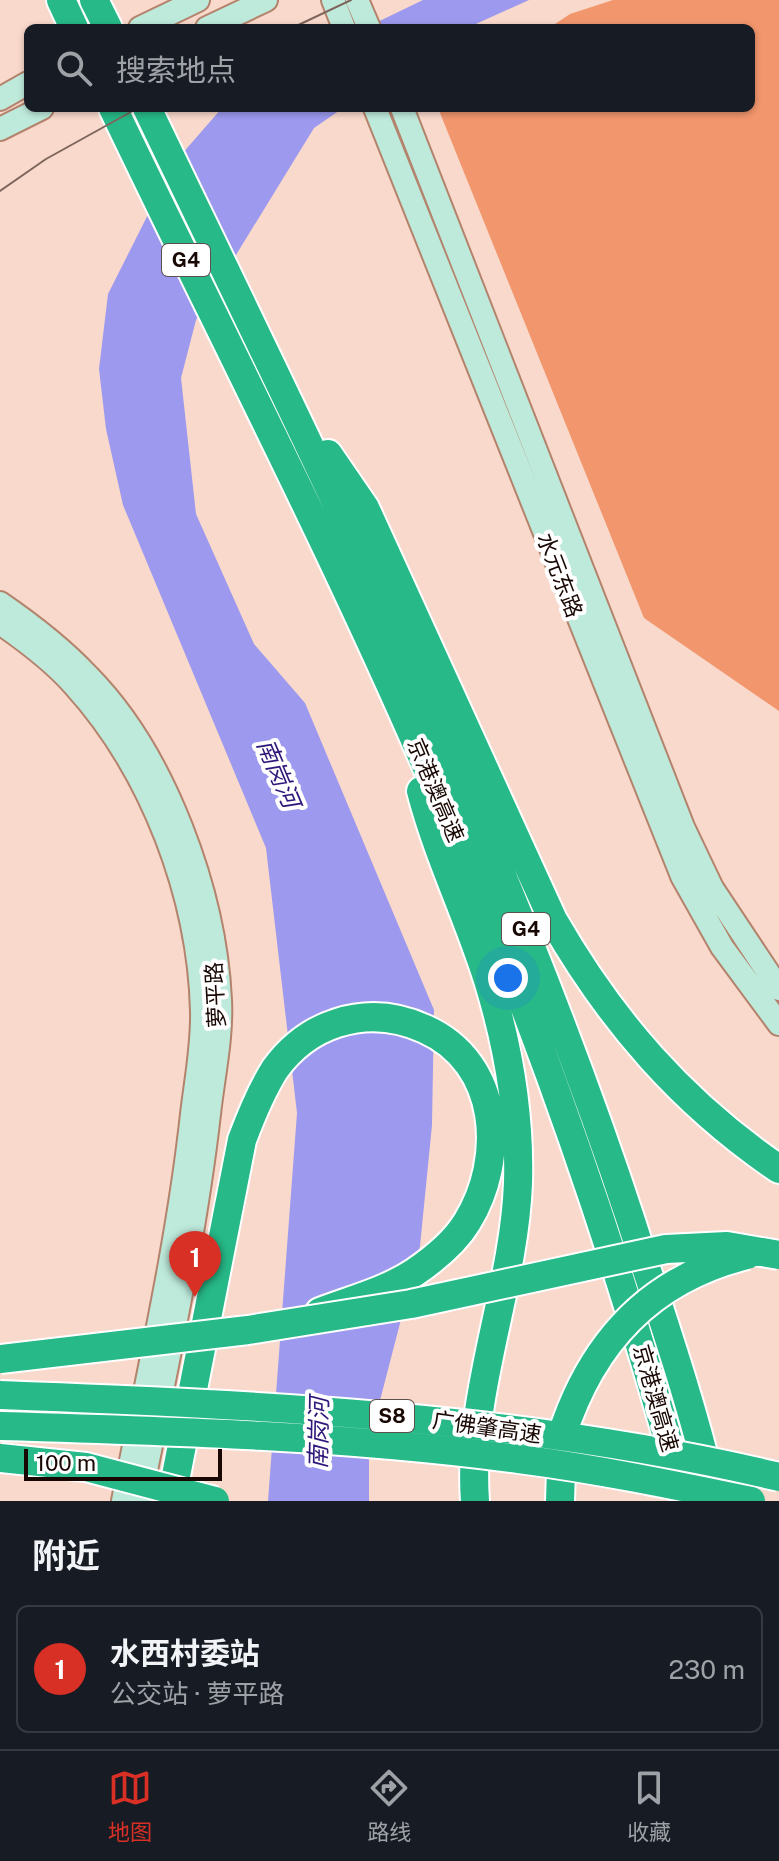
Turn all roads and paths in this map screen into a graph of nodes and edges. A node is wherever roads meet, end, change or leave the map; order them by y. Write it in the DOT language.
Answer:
graph roads {
  1 [pos="61,0"];
  2 [pos="94,0"];
  3 [pos="198,0"];
  4 [pos="266,0"];
  5 [pos="333,0"];
  6 [pos="357,0"];
  7 [pos="72,24"];
  8 [pos="106,24"];
  9 [pos="148,24"];
  10 [pos="215,24"];
  11 [pos="342,24"];
  12 [pos="367,24"];
  13 [pos="24,85"];
  14 [pos="0,99"];
  15 [pos="34,112"];
  16 [pos="115,112"];
  17 [pos="149,112"];
  18 [pos="377,112"];
  19 [pos="404,112"];
  20 [pos="0,129"];
  21 [pos="278,380"];
  22 [pos="0,603"];
  23 [pos="0,623"];
  24 [pos="399,705"];
  25 [pos="779,989"];
  26 [pos="779,1024"];
  27 [pos="779,1169"];
  28 [pos="779,1248"];
  29 [pos="779,1255"];
  30 [pos="297,1321"];
  31 [pos="0,1359"];
  32 [pos="0,1395"];
  33 [pos="0,1426"];
  34 [pos="0,1458"];
  35 [pos="779,1477"];
  36 [pos="123,1501"];
  37 [pos="140,1501"];
  38 [pos="171,1501"];
  39 [pos="215,1501"];
  40 [pos="475,1501"];
  41 [pos="560,1501"];
  42 [pos="685,1501"];
  43 [pos="715,1501"];
  44 [pos="751,1501"];
  1 -- 7 [label="highway"];
  2 -- 8 [label="highway"];
  3 -- 9 [label="main road"];
  4 -- 10 [label="main road"];
  5 -- 11 [label="main road"];
  6 -- 12 [label="main road"];
  13 -- 14 [label="main road"];
  15 -- 20 [label="main road"];
  16 -- 24 [label="highway, 京港澳高速 / G4"];
  17 -- 21 [label="highway, 京港澳高速 / G4"];
  18 -- 26 [label="main road, 水元东路"];
  19 -- 25 [label="main road, 水元东路"];
  21 -- 27 [label="highway"];
  21 -- 43 [label="highway, 京港澳高速 / G4"];
  22 -- 37 [label="main road, 萝平路"];
  23 -- 36 [label="main road, 萝平路"];
  24 -- 40 [label="highway"];
  24 -- 42 [label="highway, 京港澳高速 / G4"];
  28 -- 41 [label="highway, bridge"];
  29 -- 30 [label="highway, bridge"];
  30 -- 31 [label="highway, bridge"];
  30 -- 38 [label="highway, bridge"];
  32 -- 35 [label="highway, 广佛肇高速 / S8, bridge"];
  33 -- 44 [label="highway, 广佛肇高速 / S8, bridge"];
  34 -- 39 [label="highway, bridge"];
}
